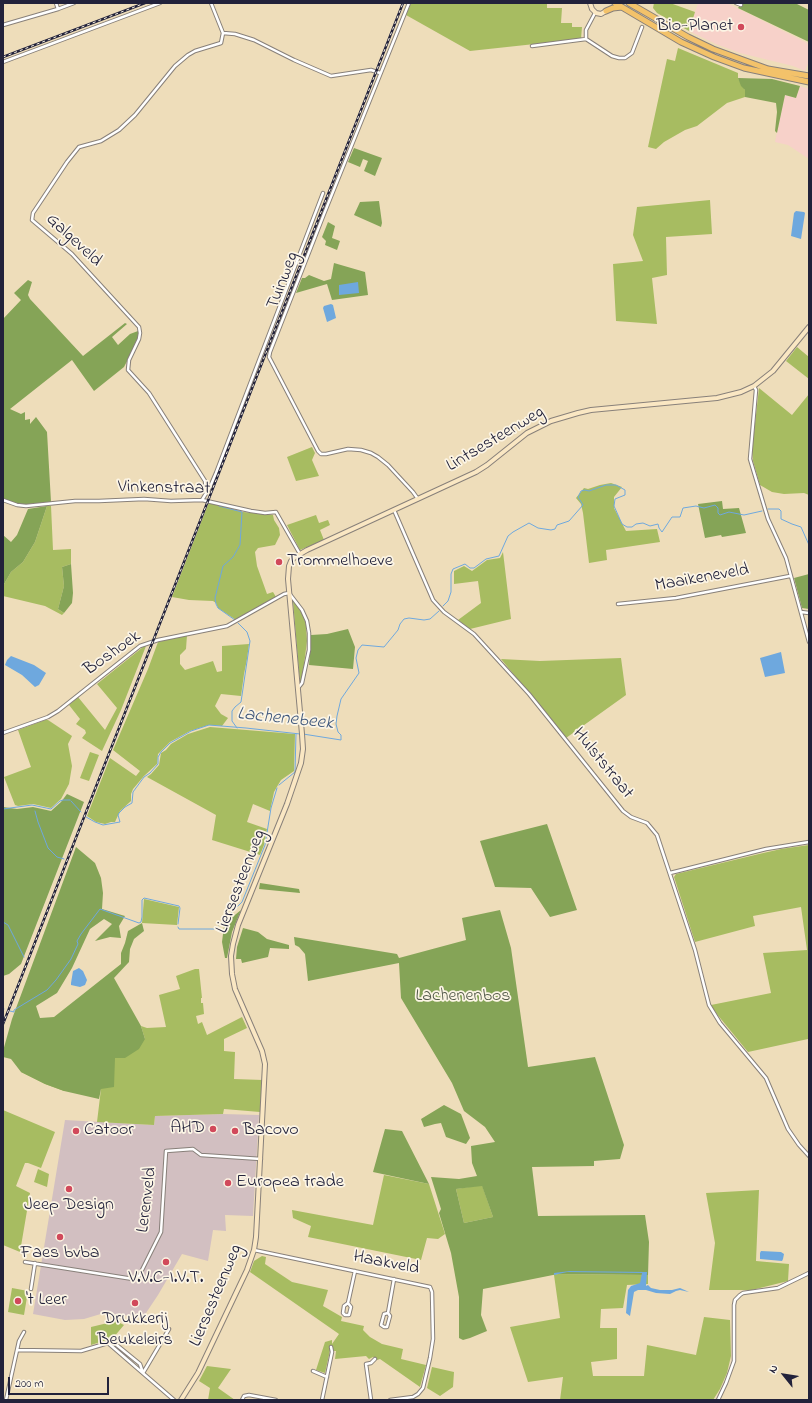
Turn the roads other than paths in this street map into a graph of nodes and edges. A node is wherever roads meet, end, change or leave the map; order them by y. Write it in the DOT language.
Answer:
graph roads {
  1 [pos="56,3"];
  2 [pos="74,3"];
  3 [pos="160,3"];
  4 [pos="211,3"];
  5 [pos="409,3"];
  6 [pos="590,3"];
  7 [pos="615,3"];
  8 [pos="630,3"];
  9 [pos="638,3"];
  10 [pos="736,3"];
  11 [pos="607,4"];
  12 [pos="741,5"];
  13 [pos="622,7"];
  14 [pos="58,9"];
  15 [pos="640,10"];
  16 [pos="606,11"];
  17 [pos="596,13"];
  18 [pos="3,25"];
  19 [pos="642,27"];
  20 [pos="223,33"];
  21 [pos="586,40"];
  22 [pos="532,46"];
  23 [pos="3,62"];
  24 [pos="380,73"];
  25 [pos="809,76"];
  26 [pos="809,81"];
  27 [pos="322,193"];
  28 [pos="809,327"];
  29 [pos="754,386"];
  30 [pos="206,492"];
  31 [pos="418,499"];
  32 [pos="3,500"];
  33 [pos="202,500"];
  34 [pos="394,510"];
  35 [pos="300,554"];
  36 [pos="790,576"];
  37 [pos="289,593"];
  38 [pos="618,604"];
  39 [pos="801,612"];
  40 [pos="809,613"];
  41 [pos="809,642"];
  42 [pos="298,689"];
  43 [pos="3,733"];
  44 [pos="809,842"];
  45 [pos="670,872"];
  46 [pos="809,1156"];
  47 [pos="261,1159"];
  48 [pos="254,1250"];
  49 [pos="25,1262"];
  50 [pos="35,1264"];
  51 [pos="355,1271"];
  52 [pos="809,1273"];
  53 [pos="394,1279"];
  54 [pos="31,1289"];
  55 [pos="348,1303"];
  56 [pos="388,1313"];
  57 [pos="168,1329"];
  58 [pos="24,1332"];
  59 [pos="331,1347"];
  60 [pos="17,1350"];
  61 [pos="374,1359"];
  62 [pos="313,1371"];
  63 [pos="143,1373"];
  64 [pos="326,1376"];
  65 [pos="6,1400"];
  66 [pos="174,1400"];
  67 [pos="181,1400"];
  68 [pos="242,1400"];
  69 [pos="276,1400"];
  70 [pos="322,1400"];
  71 [pos="371,1400"];
  72 [pos="390,1400"];
  73 [pos="718,1400"];
  1 -- 14 [label="street"];
  2 -- 14 [label="street"];
  3 -- 23 [label="street"];
  4 -- 20 [label="street"];
  5 -- 24 [label="street, Tuinweg"];
  6 -- 17 [label="street"];
  7 -- 13 [label="highway"];
  8 -- 15 [label="highway"];
  9 -- 15 [label="highway"];
  10 -- 12 [label="street"];
  11 -- 16 [label="highway"];
  13 -- 16 [label="highway"];
  13 -- 26 [label="highway"];
  14 -- 18 [label="street"];
  15 -- 25 [label="highway"];
  16 -- 17 [label="street"];
  17 -- 21 [label="street"];
  19 -- 21 [label="street"];
  20 -- 24 [label="street"];
  20 -- 30 [label="street, Galgeveld"];
  21 -- 22 [label="street"];
  24 -- 31 [label="street, Tuinweg"];
  27 -- 30 [label="street, Tuinweg"];
  28 -- 29 [label="street, Lintsesteenweg"];
  29 -- 31 [label="street, Lintsesteenweg"];
  29 -- 36 [label="street"];
  30 -- 33 [label="street, Tuinweg"];
  31 -- 34 [label="street, Lintsesteenweg"];
  32 -- 33 [label="street, Vinkenstraat"];
  33 -- 35 [label="street, Vinkenstraat"];
  34 -- 35 [label="street, Lintsesteenweg"];
  34 -- 45 [label="street, Hulststraat"];
  35 -- 37 [label="street, Lintsesteenweg"];
  36 -- 38 [label="street, Maaikeneveld"];
  36 -- 39 [label="street"];
  37 -- 42 [label="street, Liersesteenweg"];
  37 -- 42 [label="street"];
  37 -- 43 [label="street, Boshoek"];
  39 -- 40 [label="street"];
  39 -- 41 [label="street"];
  42 -- 47 [label="street, Liersesteenweg"];
  44 -- 45 [label="street"];
  45 -- 46 [label="street, Hulststraat"];
  47 -- 48 [label="street, Liersesteenweg"];
  47 -- 50 [label="street, Lerenveld"];
  48 -- 51 [label="street, Haakveld"];
  48 -- 67 [label="street, Liersesteenweg"];
  49 -- 50 [label="street, Lerenveld"];
  50 -- 54 [label="street"];
  51 -- 53 [label="street, Haakveld"];
  51 -- 55 [label="street"];
  52 -- 73 [label="street"];
  53 -- 56 [label="street"];
  53 -- 72 [label="street, Haakveld"];
  56 -- 56 [label="street"];
  57 -- 63 [label="street"];
  58 -- 60 [label="street"];
  59 -- 64 [label="street"];
  60 -- 63 [label="street"];
  60 -- 65 [label="street"];
  61 -- 71 [label="street"];
  62 -- 64 [label="street"];
  63 -- 66 [label="street"];
  64 -- 70 [label="street"];
  68 -- 69 [label="street"];
}
